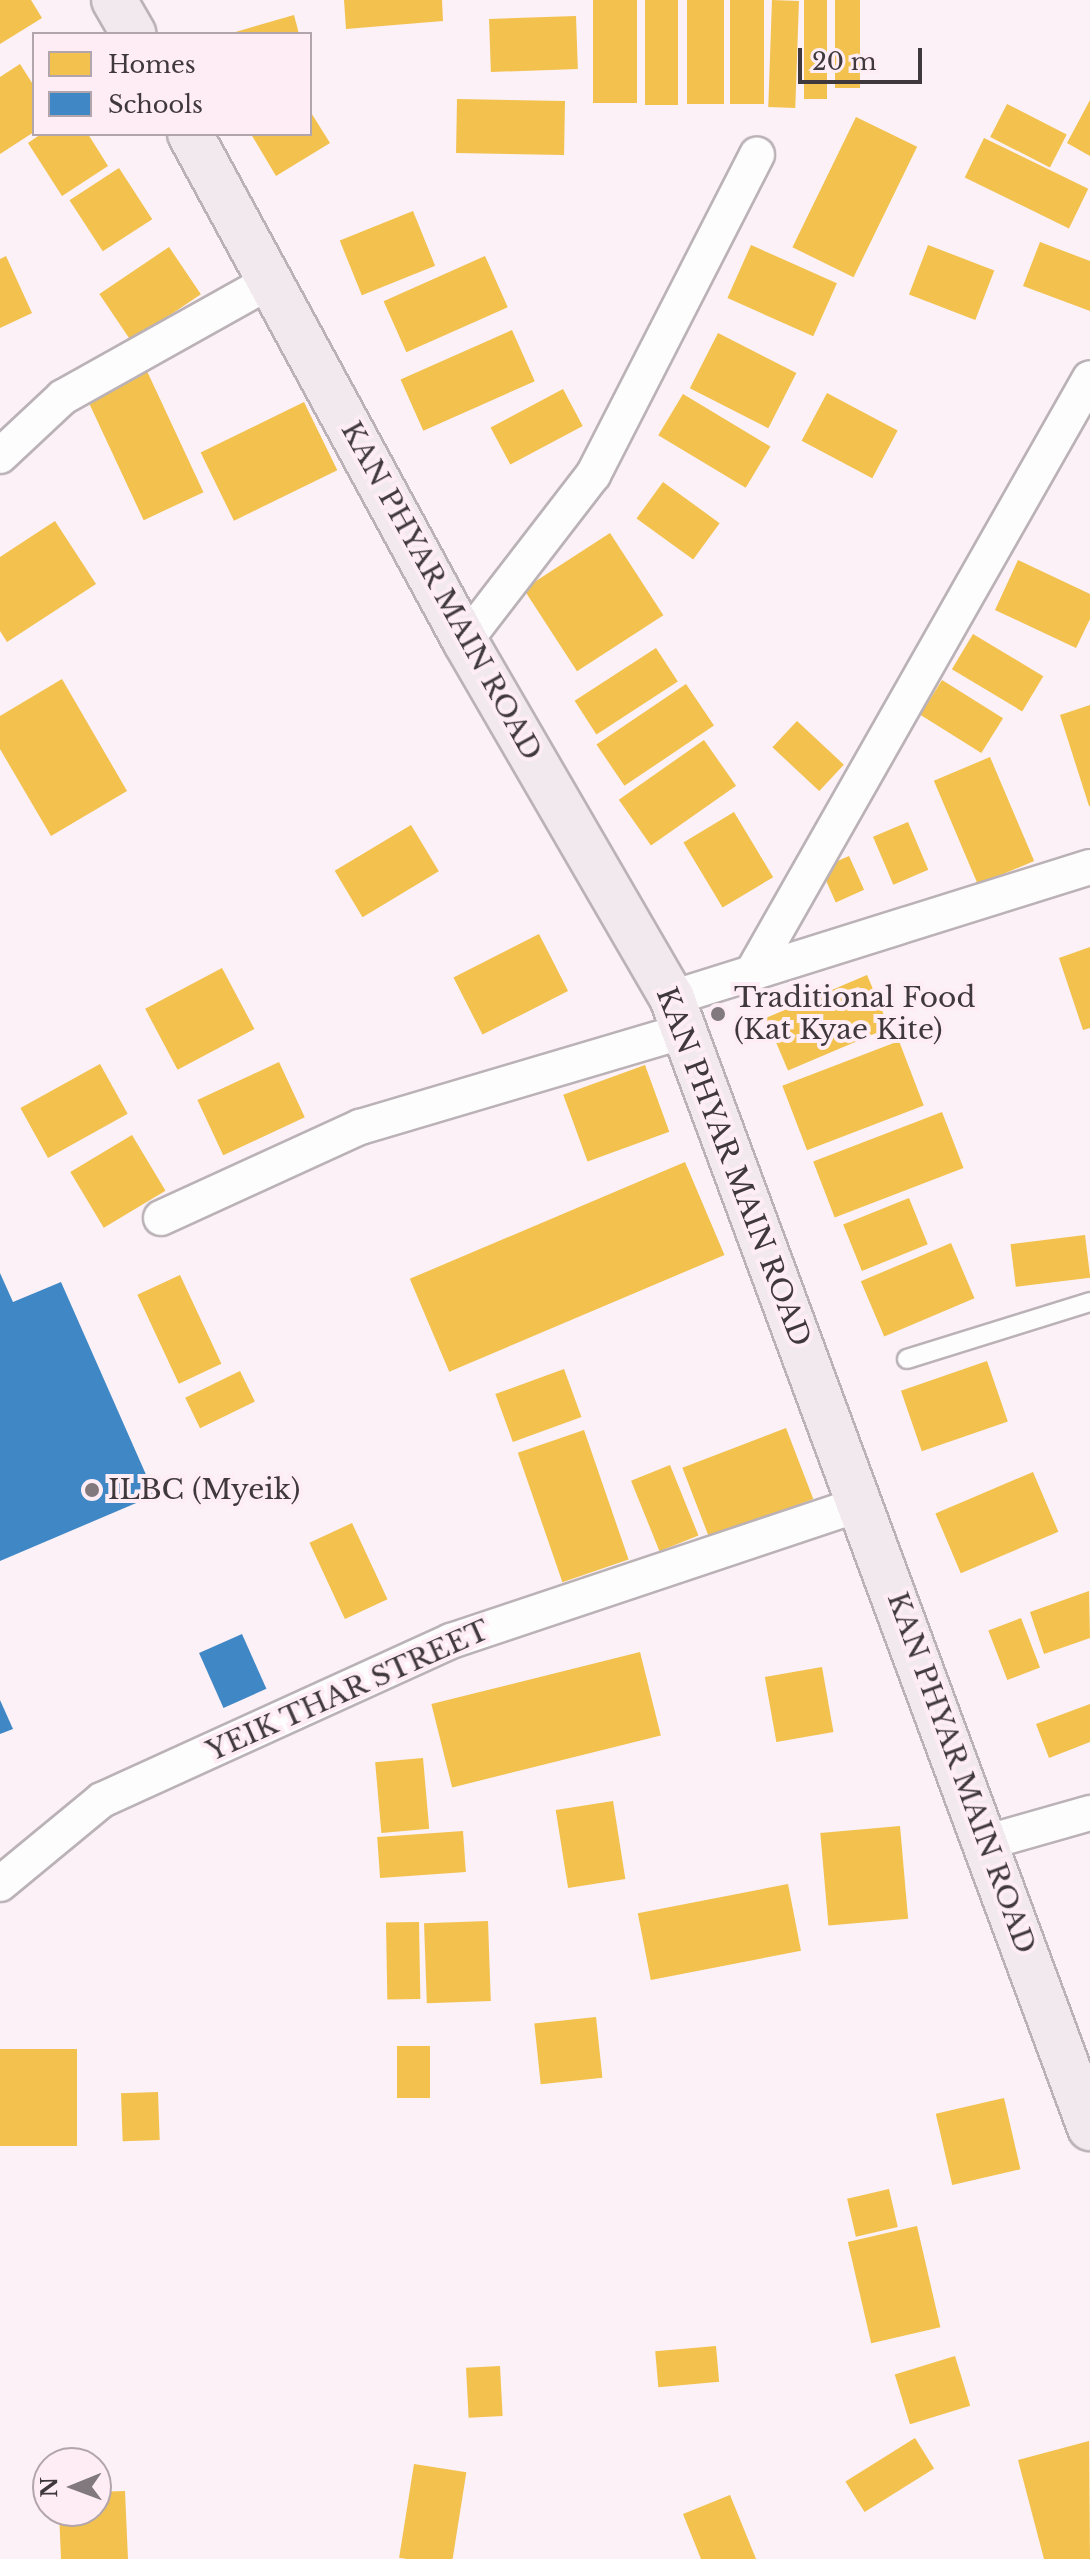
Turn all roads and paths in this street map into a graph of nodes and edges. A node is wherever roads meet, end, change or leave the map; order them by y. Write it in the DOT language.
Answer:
graph roads {
  1 [pos="114,0"];
  2 [pos="133,32"];
  3 [pos="191,136"];
  4 [pos="757,154"];
  5 [pos="272,280"];
  6 [pos="1090,378"];
  7 [pos="0,456"];
  8 [pos="465,641"];
  9 [pos="1090,867"];
  10 [pos="752,973"];
  11 [pos="679,1014"];
  12 [pos="161,1218"];
  13 [pos="1090,1302"];
  14 [pos="907,1359"];
  15 [pos="860,1504"];
  16 [pos="1090,1813"];
  17 [pos="988,1842"];
  18 [pos="0,1884"];
  19 [pos="1090,2128"];
  1 -- 2 [label="main road"];
  3 -- 5 [label="main road, KAN PHYAR MAIN ROAD"];
  4 -- 8 [label="street"];
  5 -- 7 [label="street"];
  5 -- 8 [label="main road, KAN PHYAR MAIN ROAD"];
  6 -- 10 [label="street"];
  8 -- 11 [label="main road, KAN PHYAR MAIN ROAD"];
  9 -- 10 [label="street"];
  10 -- 11 [label="street"];
  11 -- 12 [label="street"];
  11 -- 15 [label="main road, KAN PHYAR MAIN ROAD"];
  13 -- 14 [label="lane"];
  15 -- 17 [label="main road, KAN PHYAR MAIN ROAD"];
  15 -- 18 [label="street, YEIK THAR STREET"];
  16 -- 17 [label="street"];
  17 -- 19 [label="main road, KAN PHYAR MAIN ROAD"];
}
